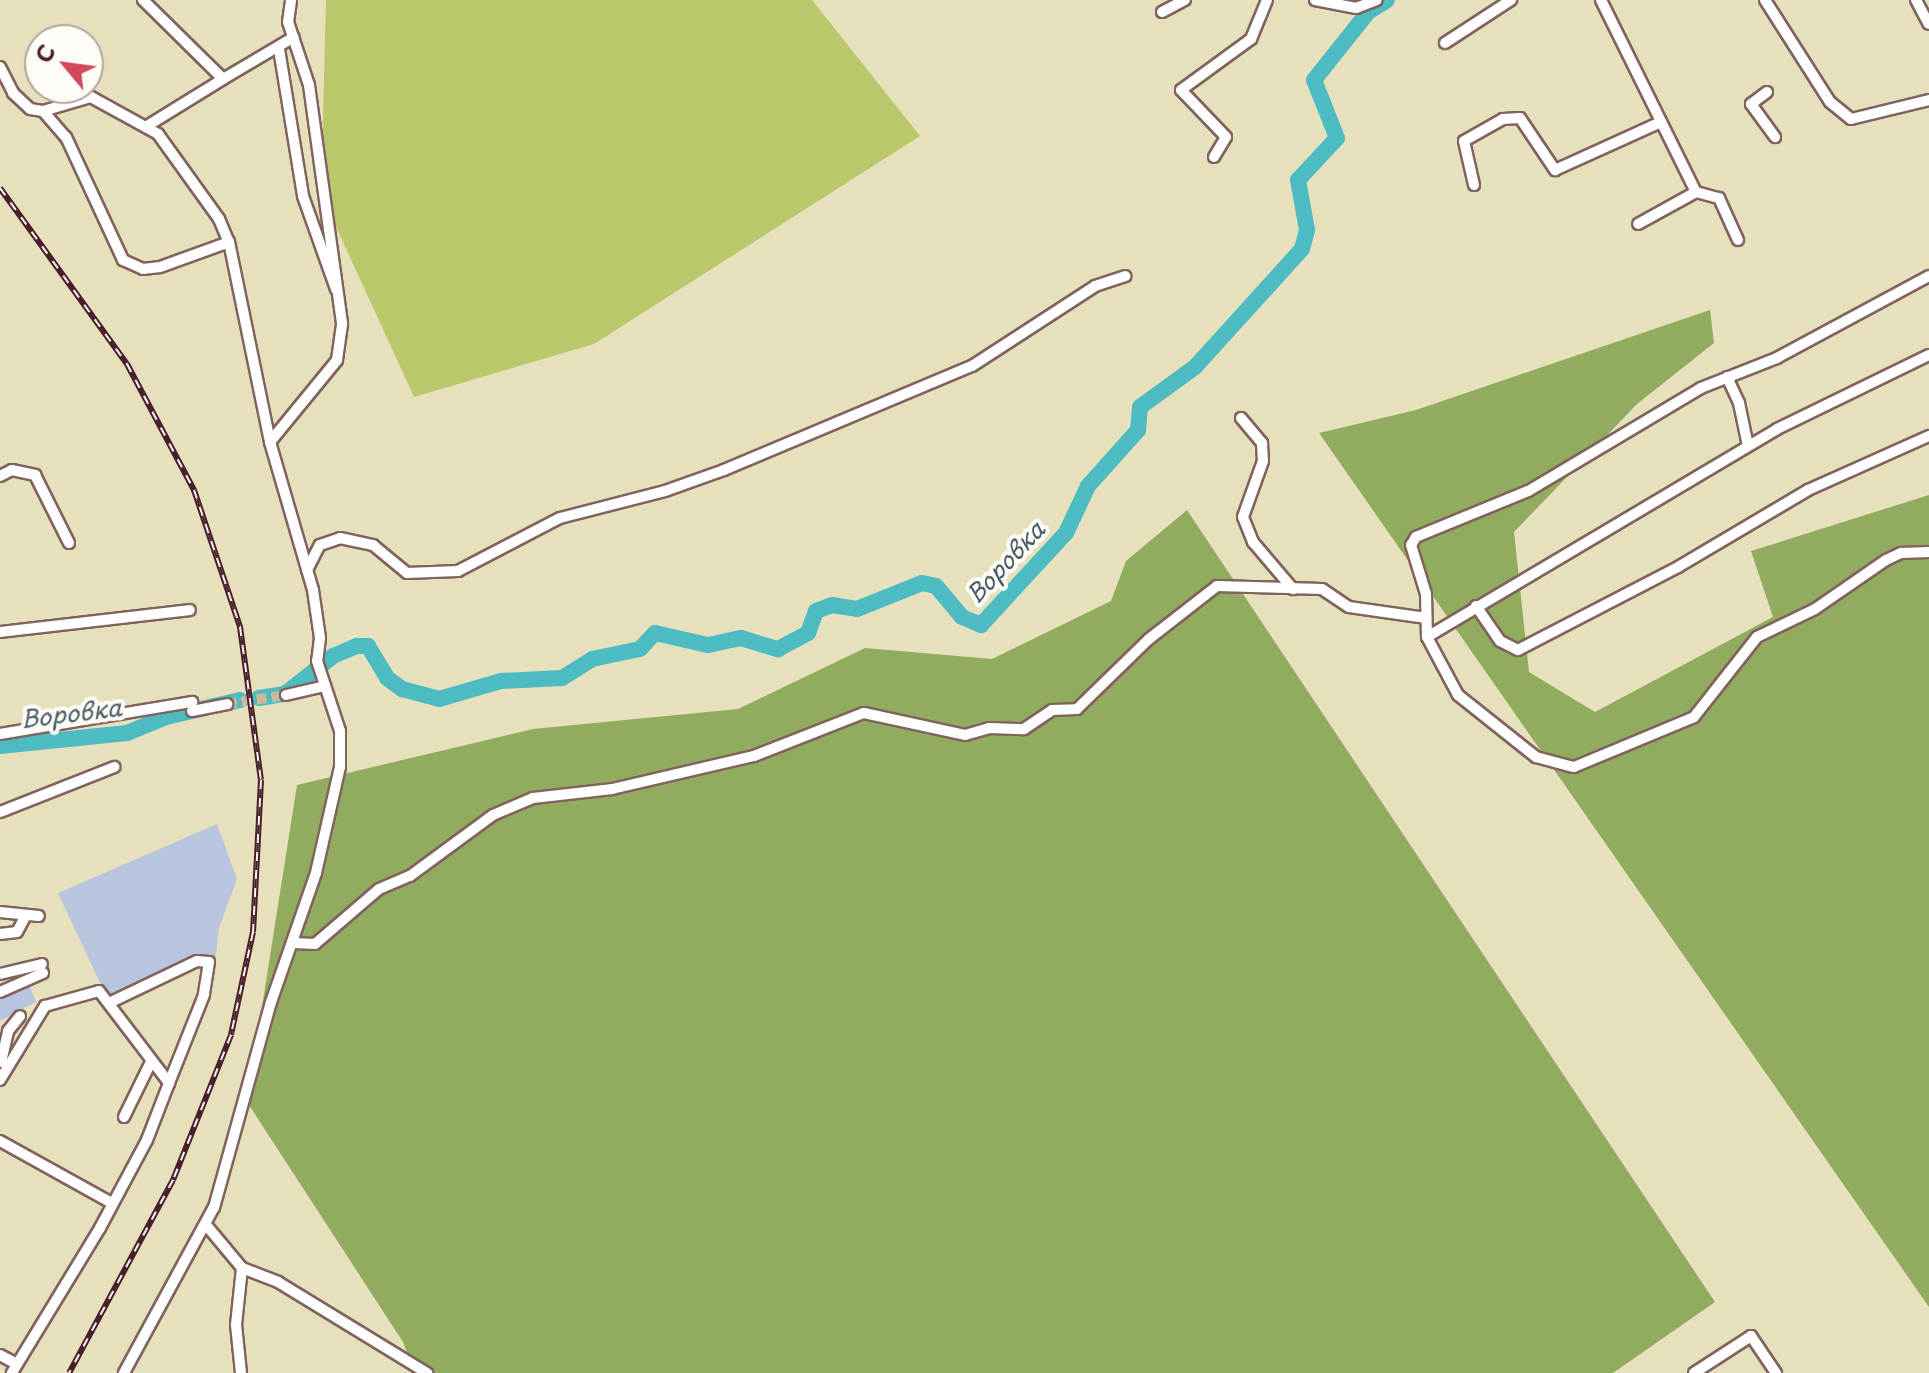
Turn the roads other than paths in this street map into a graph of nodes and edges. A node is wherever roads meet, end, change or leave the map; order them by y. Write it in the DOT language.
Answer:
graph roads {
  1 [pos="143,0"];
  2 [pos="291,0"];
  3 [pos="1185,0"];
  4 [pos="1267,0"];
  5 [pos="1315,0"];
  6 [pos="1377,0"];
  7 [pos="1511,0"];
  8 [pos="1601,0"];
  9 [pos="1765,0"];
  10 [pos="1916,0"];
  11 [pos="1162,12"];
  12 [pos="1929,24"];
  13 [pos="294,37"];
  14 [pos="1445,43"];
  15 [pos="279,49"];
  16 [pos="0,67"];
  17 [pos="223,79"];
  18 [pos="1767,92"];
  19 [pos="1929,100"];
  20 [pos="43,111"];
  21 [pos="1661,122"];
  22 [pos="147,126"];
  23 [pos="1775,137"];
  24 [pos="1214,157"];
  25 [pos="1474,185"];
  26 [pos="1696,192"];
  27 [pos="1638,224"];
  28 [pos="1738,240"];
  29 [pos="229,242"];
  30 [pos="1125,276"];
  31 [pos="1929,276"];
  32 [pos="338,294"];
  33 [pos="1929,355"];
  34 [pos="1727,377"];
  35 [pos="1241,418"];
  36 [pos="1929,436"];
  37 [pos="270,442"];
  38 [pos="1748,446"];
  39 [pos="0,476"];
  40 [pos="69,543"];
  41 [pos="1929,552"];
  42 [pos="307,570"];
  43 [pos="1293,589"];
  44 [pos="1476,606"];
  45 [pos="190,610"];
  46 [pos="1426,618"];
  47 [pos="0,632"];
  48 [pos="1427,637"];
  49 [pos="325,686"];
  50 [pos="286,695"];
  51 [pos="227,704"];
  52 [pos="0,734"];
  53 [pos="114,767"];
  54 [pos="0,812"];
  55 [pos="0,912"];
  56 [pos="26,915"];
  57 [pos="39,916"];
  58 [pos="0,934"];
  59 [pos="294,943"];
  60 [pos="0,974"];
  61 [pos="0,992"];
  62 [pos="111,1002"];
  63 [pos="20,1016"];
  64 [pos="3,1063"];
  65 [pos="150,1064"];
  66 [pos="0,1080"];
  67 [pos="169,1083"];
  68 [pos="124,1117"];
  69 [pos="0,1141"];
  70 [pos="112,1203"];
  71 [pos="207,1226"];
  72 [pos="242,1268"];
  73 [pos="0,1355"];
  74 [pos="13,1368"];
  75 [pos="124,1373"];
  76 [pos="241,1373"];
  77 [pos="427,1373"];
  78 [pos="1694,1373"];
  79 [pos="1776,1373"];
  1 -- 17 [label="street"];
  2 -- 13 [label="street"];
  3 -- 11 [label="street"];
  4 -- 24 [label="street"];
  5 -- 6 [label="street"];
  7 -- 14 [label="street"];
  8 -- 21 [label="street"];
  9 -- 19 [label="street"];
  10 -- 12 [label="street"];
  13 -- 15 [label="street"];
  13 -- 32 [label="street"];
  15 -- 17 [label="street"];
  15 -- 32 [label="street"];
  16 -- 20 [label="street"];
  17 -- 22 [label="street"];
  18 -- 23 [label="street"];
  20 -- 22 [label="street"];
  20 -- 29 [label="street"];
  21 -- 25 [label="street"];
  21 -- 26 [label="street"];
  22 -- 29 [label="street"];
  26 -- 27 [label="street"];
  26 -- 28 [label="street"];
  29 -- 37 [label="street"];
  30 -- 42 [label="street"];
  31 -- 34 [label="street"];
  32 -- 37 [label="street"];
  33 -- 38 [label="street"];
  34 -- 38 [label="street"];
  34 -- 46 [label="street"];
  35 -- 43 [label="street"];
  36 -- 44 [label="street"];
  37 -- 42 [label="street"];
  38 -- 44 [label="street"];
  39 -- 40 [label="street"];
  41 -- 48 [label="street"];
  42 -- 49 [label="street"];
  43 -- 46 [label="street"];
  43 -- 59 [label="street"];
  44 -- 48 [label="street"];
  45 -- 47 [label="street"];
  46 -- 48 [label="street"];
  49 -- 50 [label="street"];
  49 -- 59 [label="street"];
  51 -- 52 [label="street"];
  53 -- 54 [label="street"];
  55 -- 56 [label="street"];
  56 -- 57 [label="street"];
  56 -- 58 [label="street"];
  59 -- 71 [label="street"];
  60 -- 61 [label="street"];
  62 -- 64 [label="street"];
  62 -- 65 [label="street"];
  62 -- 67 [label="street"];
  63 -- 64 [label="street"];
  64 -- 66 [label="street"];
  65 -- 67 [label="street"];
  65 -- 68 [label="street"];
  67 -- 70 [label="street"];
  69 -- 70 [label="street"];
  70 -- 74 [label="street"];
  71 -- 72 [label="street"];
  71 -- 75 [label="street"];
  72 -- 76 [label="street"];
  72 -- 77 [label="street"];
  73 -- 74 [label="street"];
  78 -- 79 [label="street"];
}
